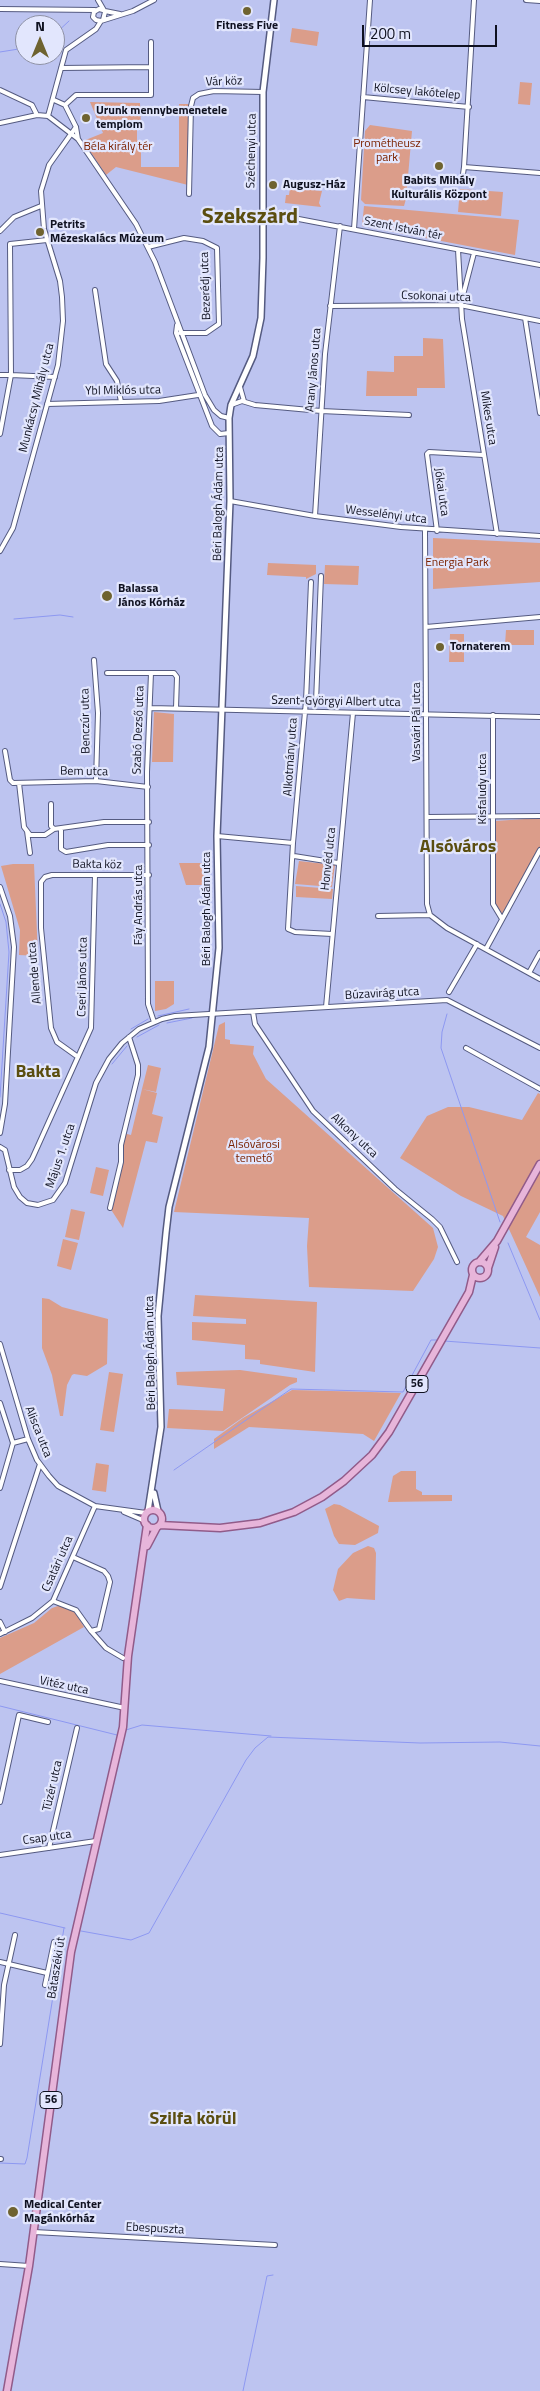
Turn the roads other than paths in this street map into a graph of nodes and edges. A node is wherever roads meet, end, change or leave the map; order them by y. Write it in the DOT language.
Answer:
graph roads {
  1 [pos="154,0"];
  2 [pos="274,0"];
  3 [pos="370,0"];
  4 [pos="474,0"];
  5 [pos="526,0"];
  6 [pos="540,1"];
  7 [pos="99,2"];
  8 [pos="0,9"];
  9 [pos="96,10"];
  10 [pos="103,10"];
  11 [pos="80,11"];
  12 [pos="122,15"];
  13 [pos="94,18"];
  14 [pos="102,21"];
  15 [pos="92,32"];
  16 [pos="151,42"];
  17 [pos="151,67"];
  18 [pos="61,68"];
  19 [pos="0,90"];
  20 [pos="263,92"];
  21 [pos="363,98"];
  22 [pos="54,100"];
  23 [pos="65,104"];
  24 [pos="469,107"];
  25 [pos="37,114"];
  26 [pos="48,116"];
  27 [pos="0,123"];
  28 [pos="76,127"];
  29 [pos="70,133"];
  30 [pos="78,138"];
  31 [pos="464,167"];
  32 [pos="540,173"];
  33 [pos="463,174"];
  34 [pos="189,194"];
  35 [pos="41,206"];
  36 [pos="262,212"];
  37 [pos="340,226"];
  38 [pos="354,229"];
  39 [pos="0,231"];
  40 [pos="47,240"];
  41 [pos="148,247"];
  42 [pos="458,250"];
  43 [pos="474,253"];
  44 [pos="540,265"];
  45 [pos="95,290"];
  46 [pos="460,305"];
  47 [pos="330,306"];
  48 [pos="525,318"];
  49 [pos="540,321"];
  50 [pos="178,326"];
  51 [pos="180,334"];
  52 [pos="0,375"];
  53 [pos="11,375"];
  54 [pos="54,377"];
  55 [pos="240,386"];
  56 [pos="198,395"];
  57 [pos="244,401"];
  58 [pos="122,402"];
  59 [pos="47,404"];
  60 [pos="231,405"];
  61 [pos="321,411"];
  62 [pos="540,413"];
  63 [pos="409,415"];
  64 [pos="229,418"];
  65 [pos="229,433"];
  66 [pos="0,434"];
  67 [pos="484,455"];
  68 [pos="230,501"];
  69 [pos="314,516"];
  70 [pos="425,530"];
  71 [pos="437,531"];
  72 [pos="497,534"];
  73 [pos="540,536"];
  74 [pos="0,552"];
  75 [pos="321,576"];
  76 [pos="311,582"];
  77 [pos="540,617"];
  78 [pos="426,627"];
  79 [pos="94,660"];
  80 [pos="107,673"];
  81 [pos="151,673"];
  82 [pos="316,702"];
  83 [pos="150,708"];
  84 [pos="176,708"];
  85 [pos="221,709"];
  86 [pos="304,712"];
  87 [pos="353,713"];
  88 [pos="427,714"];
  89 [pos="493,715"];
  90 [pos="540,717"];
  91 [pos="5,751"];
  92 [pos="96,780"];
  93 [pos="20,783"];
  94 [pos="148,787"];
  95 [pos="50,804"];
  96 [pos="540,816"];
  97 [pos="427,817"];
  98 [pos="493,817"];
  99 [pos="149,822"];
  100 [pos="61,828"];
  101 [pos="54,829"];
  102 [pos="27,832"];
  103 [pos="217,836"];
  104 [pos="293,843"];
  105 [pos="149,845"];
  106 [pos="540,850"];
  107 [pos="30,853"];
  108 [pos="294,856"];
  109 [pos="338,863"];
  110 [pos="95,875"];
  111 [pos="149,876"];
  112 [pos="45,877"];
  113 [pos="0,887"];
  114 [pos="1,892"];
  115 [pos="430,914"];
  116 [pos="378,916"];
  117 [pos="502,920"];
  118 [pos="332,934"];
  119 [pos="477,944"];
  120 [pos="486,949"];
  121 [pos="540,953"];
  122 [pos="529,973"];
  123 [pos="540,979"];
  124 [pos="449,992"];
  125 [pos="326,1007"];
  126 [pos="253,1012"];
  127 [pos="214,1014"];
  128 [pos="154,1022"];
  129 [pos="129,1037"];
  130 [pos="466,1048"];
  131 [pos="540,1048"];
  132 [pos="78,1057"];
  133 [pos="540,1089"];
  134 [pos="0,1133"];
  135 [pos="0,1147"];
  136 [pos="540,1164"];
  137 [pos="9,1170"];
  138 [pos="110,1208"];
  139 [pos="497,1241"];
  140 [pos="457,1262"];
  141 [pos="480,1262"];
  142 [pos="488,1268"];
  143 [pos="473,1275"];
  144 [pos="482,1278"];
  145 [pos="469,1292"];
  146 [pos="0,1344"];
  147 [pos="0,1403"];
  148 [pos="28,1439"];
  149 [pos="13,1443"];
  150 [pos="40,1464"];
  151 [pos="152,1482"];
  152 [pos="0,1488"];
  153 [pos="95,1506"];
  154 [pos="120,1510"];
  155 [pos="147,1512"];
  156 [pos="160,1512"];
  157 [pos="146,1523"];
  158 [pos="185,1525"];
  159 [pos="158,1526"];
  160 [pos="144,1552"];
  161 [pos="73,1558"];
  162 [pos="0,1587"];
  163 [pos="53,1601"];
  164 [pos="0,1622"];
  165 [pos="91,1630"];
  166 [pos="5,1632"];
  167 [pos="0,1634"];
  168 [pos="123,1658"];
  169 [pos="0,1681"];
  170 [pos="125,1708"];
  171 [pos="48,1722"];
  172 [pos="77,1728"];
  173 [pos="0,1802"];
  174 [pos="96,1841"];
  175 [pos="50,1848"];
  176 [pos="0,1855"];
  177 [pos="15,1935"];
  178 [pos="54,1942"];
  179 [pos="0,1962"];
  180 [pos="8,1964"];
  181 [pos="47,1973"];
  182 [pos="46,1985"];
  183 [pos="0,2044"];
  184 [pos="34,2232"];
  185 [pos="275,2246"];
  186 [pos="0,2264"];
  187 [pos="29,2266"];
  188 [pos="6,2391"];
  1 -- 12 [label="street"];
  2 -- 20 [label="street, Széchenyi utca"];
  3 -- 21 [label="street"];
  4 -- 24 [label="street"];
  5 -- 6 [label="street"];
  7 -- 9 [label="street"];
  7 -- 10 [label="street"];
  8 -- 11 [label="street"];
  9 -- 10 [label="street"];
  9 -- 11 [label="street"];
  9 -- 13 [label="street"];
  10 -- 12 [label="street"];
  10 -- 14 [label="street"];
  11 -- 13 [label="street"];
  12 -- 14 [label="street"];
  13 -- 14 [label="street"];
  13 -- 15 [label="street"];
  14 -- 15 [label="street"];
  15 -- 18 [label="street"];
  16 -- 17 [label="street"];
  17 -- 18 [label="street"];
  17 -- 23 [label="street"];
  18 -- 22 [label="street"];
  19 -- 25 [label="street"];
  20 -- 34 [label="street, Vár köz"];
  20 -- 36 [label="street, Széchenyi utca"];
  21 -- 24 [label="street, Kölcsey lakótelep"];
  21 -- 38 [label="street"];
  22 -- 23 [label="street"];
  22 -- 26 [label="street"];
  23 -- 28 [label="street"];
  24 -- 31 [label="street"];
  25 -- 26 [label="street"];
  25 -- 27 [label="street"];
  26 -- 29 [label="street"];
  28 -- 29 [label="street"];
  28 -- 30 [label="street"];
  29 -- 30 [label="street"];
  29 -- 35 [label="street, Munkácsy Mihály utca"];
  30 -- 41 [label="street"];
  31 -- 32 [label="street"];
  31 -- 33 [label="street"];
  35 -- 39 [label="street"];
  35 -- 40 [label="street, Munkácsy Mihály utca"];
  36 -- 37 [label="street, Szent István tér"];
  36 -- 55 [label="street, Széchenyi utca"];
  37 -- 38 [label="street, Szent István tér"];
  37 -- 47 [label="street, Arany János utca"];
  38 -- 42 [label="street, Szent István tér"];
  40 -- 53 [label="street"];
  40 -- 54 [label="street, Munkácsy Mihály utca"];
  41 -- 50 [label="street"];
  41 -- 51 [label="street, Bezerédj utca"];
  42 -- 43 [label="street, Szent István tér"];
  42 -- 46 [label="street, Mikes utca"];
  43 -- 44 [label="street, Szent István tér"];
  43 -- 46 [label="street, Mikes utca"];
  45 -- 58 [label="street"];
  46 -- 47 [label="street, Csokonai utca"];
  46 -- 48 [label="street, Csokonai utca"];
  46 -- 67 [label="street, Mikes utca"];
  47 -- 61 [label="street, Arany János utca"];
  48 -- 49 [label="street, Csokonai utca"];
  48 -- 62 [label="street"];
  50 -- 51 [label="street"];
  50 -- 56 [label="street"];
  51 -- 64 [label="street"];
  52 -- 53 [label="street"];
  53 -- 54 [label="street"];
  53 -- 66 [label="street"];
  54 -- 59 [label="street, Munkácsy Mihály utca"];
  55 -- 57 [label="street"];
  55 -- 60 [label="street, Széchenyi utca"];
  56 -- 58 [label="street, Ybl Miklós utca"];
  56 -- 65 [label="street"];
  57 -- 60 [label="street"];
  57 -- 61 [label="street"];
  58 -- 59 [label="street, Ybl Miklós utca"];
  59 -- 74 [label="street, Munkácsy Mihály utca"];
  60 -- 64 [label="street, Széchenyi utca"];
  61 -- 63 [label="street"];
  61 -- 69 [label="street, Arany János utca"];
  64 -- 65 [label="street, Béri Balogh Ádám utca"];
  65 -- 68 [label="street, Béri Balogh Ádám utca"];
  67 -- 71 [label="street, Jókai utca"];
  67 -- 72 [label="street, Mikes utca"];
  68 -- 69 [label="street, Wesselényi utca"];
  68 -- 85 [label="street, Béri Balogh Ádám utca"];
  69 -- 70 [label="street, Wesselényi utca"];
  70 -- 71 [label="street, Wesselényi utca"];
  70 -- 78 [label="street, Vasvári Pál utca"];
  71 -- 72 [label="street, Wesselényi utca"];
  72 -- 73 [label="street, Wesselényi utca"];
  75 -- 82 [label="street"];
  76 -- 86 [label="street, Alkotmány utca"];
  77 -- 78 [label="street"];
  78 -- 88 [label="street, Vasvári Pál utca"];
  79 -- 92 [label="street, Benczúr utca"];
  80 -- 81 [label="street"];
  81 -- 83 [label="street, Szabó Dezső utca"];
  81 -- 84 [label="street"];
  83 -- 84 [label="street, Szent-Györgyi Albert utca"];
  83 -- 94 [label="street, Szabó Dezső utca"];
  84 -- 85 [label="street, Szent-Györgyi Albert utca"];
  85 -- 86 [label="street, Szent-Györgyi Albert utca"];
  85 -- 103 [label="street, Béri Balogh Ádám utca"];
  86 -- 87 [label="street, Szent-Györgyi Albert utca"];
  86 -- 104 [label="street, Alkotmány utca"];
  87 -- 88 [label="street, Szent-Györgyi Albert utca"];
  87 -- 109 [label="street, Honvéd utca"];
  88 -- 89 [label="street, Szent-Györgyi Albert utca"];
  88 -- 97 [label="street, Vasvári Pál utca"];
  89 -- 90 [label="street, Szent-Györgyi Albert utca"];
  89 -- 98 [label="street, Kisfaludy utca"];
  91 -- 93 [label="street"];
  92 -- 93 [label="street, Bem utca"];
  92 -- 94 [label="street, Bem utca"];
  93 -- 102 [label="street"];
  94 -- 99 [label="street, Fáy András utca"];
  95 -- 101 [label="street"];
  96 -- 98 [label="street"];
  97 -- 98 [label="street"];
  97 -- 115 [label="street, Vasvári Pál utca"];
  98 -- 117 [label="street, Kisfaludy utca"];
  99 -- 100 [label="street"];
  99 -- 105 [label="street, Fáy András utca"];
  100 -- 101 [label="street"];
  100 -- 105 [label="street"];
  101 -- 102 [label="street"];
  102 -- 107 [label="street"];
  103 -- 104 [label="street"];
  103 -- 127 [label="street, Béri Balogh Ádám utca"];
  104 -- 108 [label="street, Alkotmány utca"];
  105 -- 111 [label="street, Fáy András utca"];
  106 -- 117 [label="street"];
  108 -- 109 [label="street"];
  108 -- 118 [label="street"];
  109 -- 118 [label="street, Honvéd utca"];
  110 -- 111 [label="street, Bakta köz"];
  110 -- 112 [label="street, Bakta köz"];
  110 -- 132 [label="street, Cseri János utca"];
  111 -- 128 [label="street, Fáy András utca"];
  112 -- 132 [label="street, Allende utca"];
  113 -- 114 [label="street"];
  114 -- 134 [label="street"];
  115 -- 116 [label="street"];
  115 -- 119 [label="street"];
  117 -- 120 [label="street"];
  118 -- 125 [label="street, Honvéd utca"];
  119 -- 120 [label="street"];
  119 -- 124 [label="street"];
  120 -- 122 [label="street"];
  121 -- 122 [label="street"];
  122 -- 123 [label="street"];
  125 -- 126 [label="street, Búzavirág utca"];
  125 -- 131 [label="street, Búzavirág utca"];
  126 -- 127 [label="street, Búzavirág utca"];
  126 -- 140 [label="street, Alkony utca"];
  127 -- 128 [label="street, Május 1. utca"];
  127 -- 151 [label="street, Béri Balogh Ádám utca"];
  128 -- 129 [label="street, Május 1. utca"];
  129 -- 137 [label="street, Május 1. utca"];
  129 -- 138 [label="street"];
  130 -- 133 [label="street"];
  132 -- 137 [label="street, Cseri János utca"];
  135 -- 137 [label="street, Május 1. utca"];
  136 -- 139 [label="main road, 56"];
  139 -- 141 [label="main road, 56"];
  139 -- 142 [label="main road, 56"];
  141 -- 142 [label="main road"];
  141 -- 143 [label="main road, 56"];
  142 -- 144 [label="main road, 56"];
  143 -- 144 [label="main road"];
  143 -- 145 [label="main road, 56"];
  144 -- 145 [label="main road, 56"];
  145 -- 158 [label="main road, 56"];
  146 -- 148 [label="street, Alisca utca"];
  147 -- 149 [label="street"];
  148 -- 149 [label="street"];
  148 -- 150 [label="street, Alisca utca"];
  149 -- 152 [label="street"];
  150 -- 153 [label="street, Alisca utca"];
  150 -- 162 [label="street"];
  151 -- 155 [label="street, Béri Balogh Ádám utca"];
  151 -- 156 [label="street, Béri Balogh Ádám utca"];
  153 -- 154 [label="street, Alisca utca"];
  153 -- 161 [label="street, Csatári utca"];
  154 -- 155 [label="street, Alisca utca"];
  154 -- 157 [label="street, Alisca utca"];
  155 -- 156 [label="main road"];
  155 -- 157 [label="main road, 56"];
  156 -- 158 [label="main road, 56"];
  156 -- 159 [label="main road, 56"];
  157 -- 159 [label="main road, 56"];
  157 -- 160 [label="main road, 56"];
  158 -- 159 [label="main road, 56"];
  159 -- 160 [label="main road, 56"];
  160 -- 170 [label="main road, Bátaszéki út / 56"];
  161 -- 163 [label="street, Csatári utca"];
  161 -- 165 [label="street"];
  163 -- 165 [label="street"];
  163 -- 166 [label="street, Csatári utca"];
  164 -- 166 [label="street"];
  165 -- 168 [label="street"];
  166 -- 167 [label="street, Csatári utca"];
  169 -- 170 [label="street, Vitéz utca"];
  170 -- 174 [label="main road, Bátaszéki út / 56"];
  171 -- 173 [label="street"];
  172 -- 175 [label="street, Tüzér utca"];
  174 -- 175 [label="street, Csap utca"];
  174 -- 184 [label="main road, Bátaszéki út / 56"];
  175 -- 176 [label="street, Csap utca"];
  177 -- 180 [label="street"];
  178 -- 181 [label="street"];
  179 -- 180 [label="street"];
  180 -- 181 [label="street"];
  180 -- 183 [label="street"];
  181 -- 182 [label="street"];
  184 -- 185 [label="street, Ebespuszta"];
  184 -- 187 [label="main road, Bátaszéki út / 56"];
  186 -- 187 [label="street"];
  187 -- 188 [label="main road, Bátaszéki út / 56"];
}
